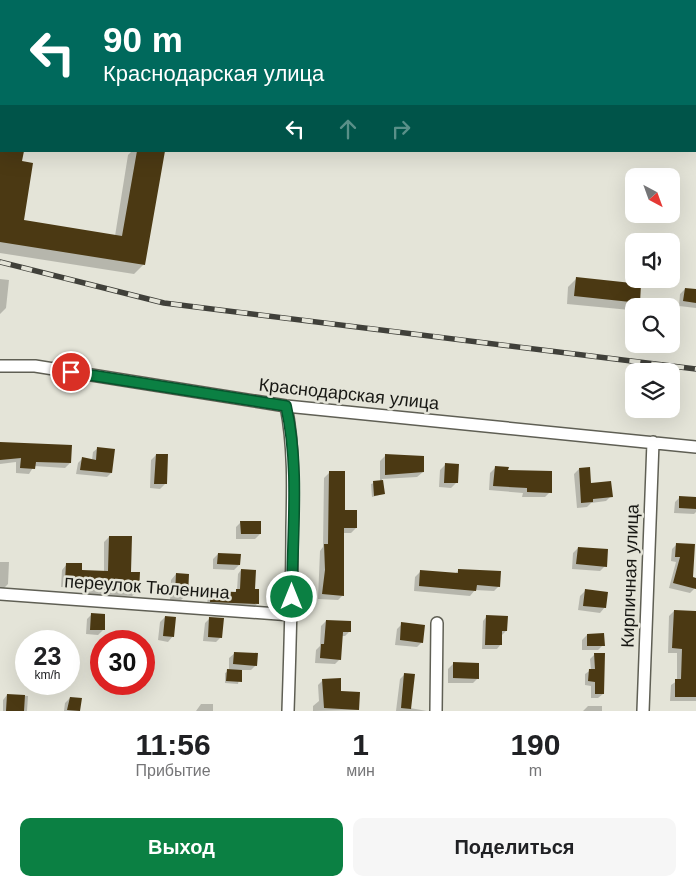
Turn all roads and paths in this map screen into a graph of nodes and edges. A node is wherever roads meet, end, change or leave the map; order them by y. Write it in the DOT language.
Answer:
graph roads {
  1 [pos="0,366"];
  2 [pos="286,406"];
  3 [pos="653,442"];
  4 [pos="696,447"];
  5 [pos="0,594"];
  6 [pos="292,615"];
  7 [pos="437,622"];
  8 [pos="288,711"];
  9 [pos="436,711"];
  10 [pos="643,711"];
  1 -- 2 [label="street, Краснодарская улица"];
  2 -- 3 [label="street, Краснодарская улица"];
  2 -- 6 [label="street"];
  3 -- 4 [label="street, Краснодарская улица"];
  3 -- 10 [label="street, Кирпичная улица"];
  5 -- 6 [label="street, переулок Тюленина"];
  6 -- 8 [label="street"];
  7 -- 9 [label="street"];
}
